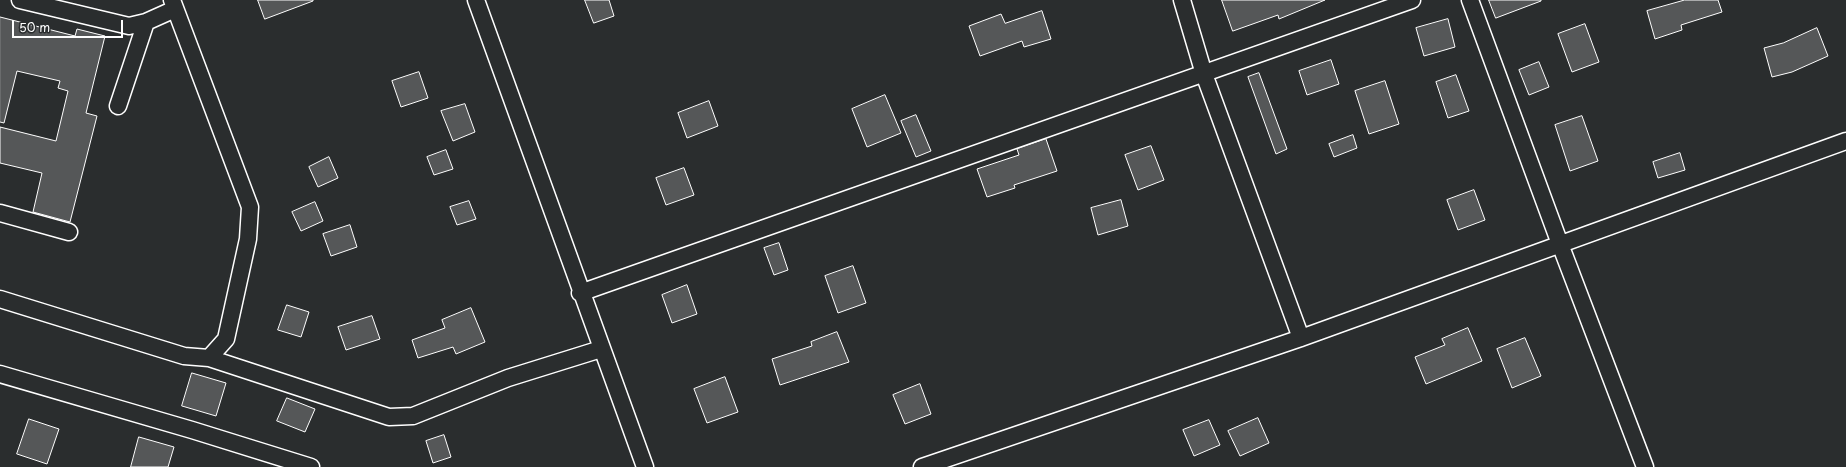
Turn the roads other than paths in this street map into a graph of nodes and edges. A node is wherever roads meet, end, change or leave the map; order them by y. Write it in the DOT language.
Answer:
graph roads {
  1 [pos="20,0"];
  2 [pos="476,0"];
  3 [pos="1182,0"];
  4 [pos="1412,0"];
  5 [pos="1470,0"];
  6 [pos="173,4"];
  7 [pos="146,22"];
  8 [pos="1204,74"];
  9 [pos="118,106"];
  10 [pos="1846,141"];
  11 [pos="0,213"];
  12 [pos="69,232"];
  13 [pos="1560,244"];
  14 [pos="580,293"];
  15 [pos="0,299"];
  16 [pos="1301,338"];
  17 [pos="601,349"];
  18 [pos="209,358"];
  19 [pos="0,374"];
  20 [pos="310,467"];
  21 [pos="644,467"];
  22 [pos="922,467"];
  23 [pos="1645,467"];
  1 -- 7 [label="street"];
  2 -- 14 [label="street"];
  3 -- 8 [label="street"];
  4 -- 8 [label="street"];
  5 -- 13 [label="street"];
  6 -- 7 [label="street"];
  6 -- 18 [label="street"];
  7 -- 9 [label="street"];
  8 -- 14 [label="street"];
  8 -- 16 [label="street"];
  10 -- 13 [label="street"];
  11 -- 12 [label="street"];
  13 -- 16 [label="street"];
  13 -- 23 [label="street"];
  14 -- 17 [label="street"];
  15 -- 18 [label="street"];
  16 -- 22 [label="street"];
  17 -- 18 [label="street"];
  17 -- 21 [label="street"];
  19 -- 20 [label="street"];
}
